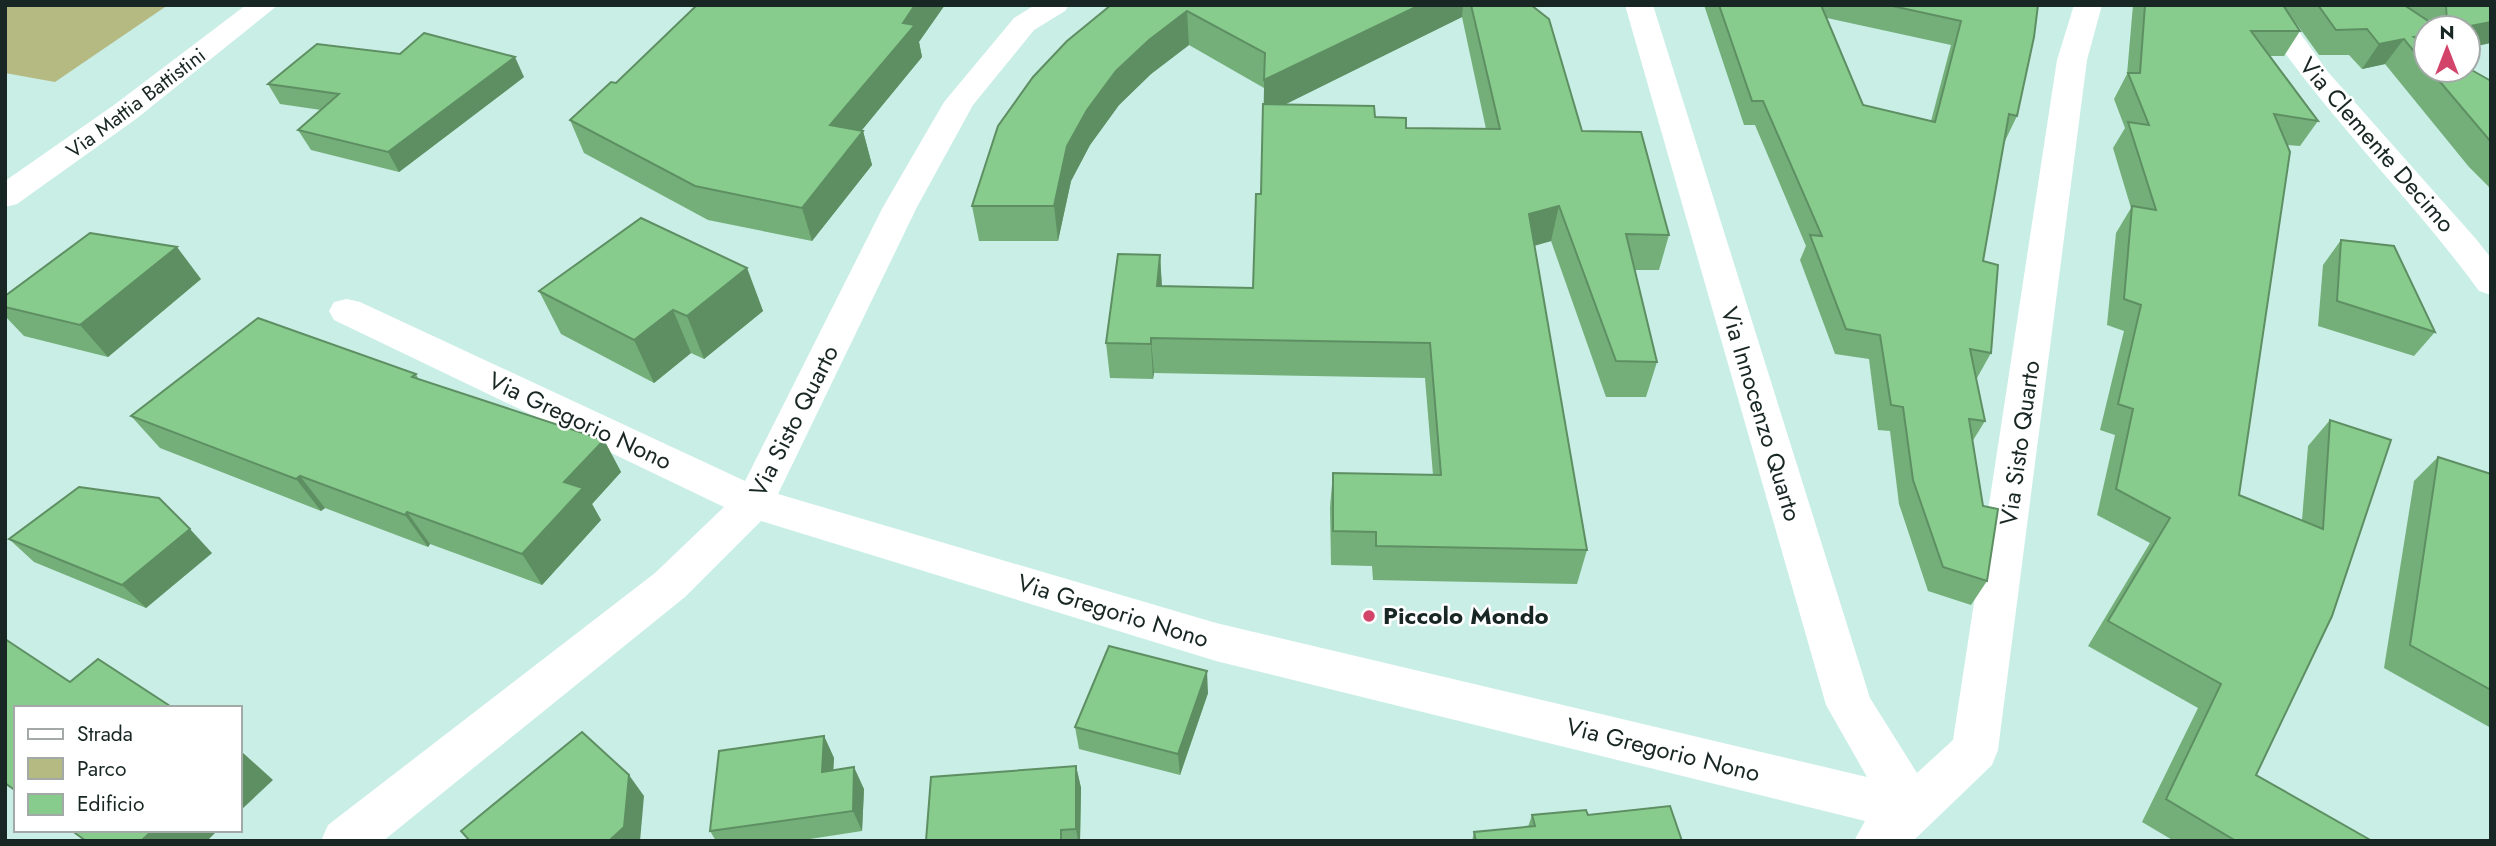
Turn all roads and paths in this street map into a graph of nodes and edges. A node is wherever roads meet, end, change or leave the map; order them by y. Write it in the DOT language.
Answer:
graph roads {
  1 [pos="264,5"];
  2 [pos="1055,5"];
  3 [pos="1639,5"];
  4 [pos="2088,5"];
  5 [pos="2266,5"];
  6 [pos="5,197"];
  7 [pos="2491,283"];
  8 [pos="348,311"];
  9 [pos="754,503"];
  10 [pos="1913,810"];
  11 [pos="345,841"];
  12 [pos="1878,841"];
  1 -- 6 [label="street, Via Mattia Battistini"];
  2 -- 9 [label="street, Via Sisto Quarto"];
  3 -- 10 [label="street, Via Innocenzo Quarto"];
  4 -- 10 [label="street, Via Sisto Quarto"];
  5 -- 7 [label="street, Via Clemente Decimo"];
  8 -- 9 [label="street, Via Gregorio Nono"];
  9 -- 10 [label="street, Via Gregorio Nono"];
  9 -- 11 [label="street, Via Sisto Quarto"];
  10 -- 12 [label="street, Via Sisto Quarto"];
}
